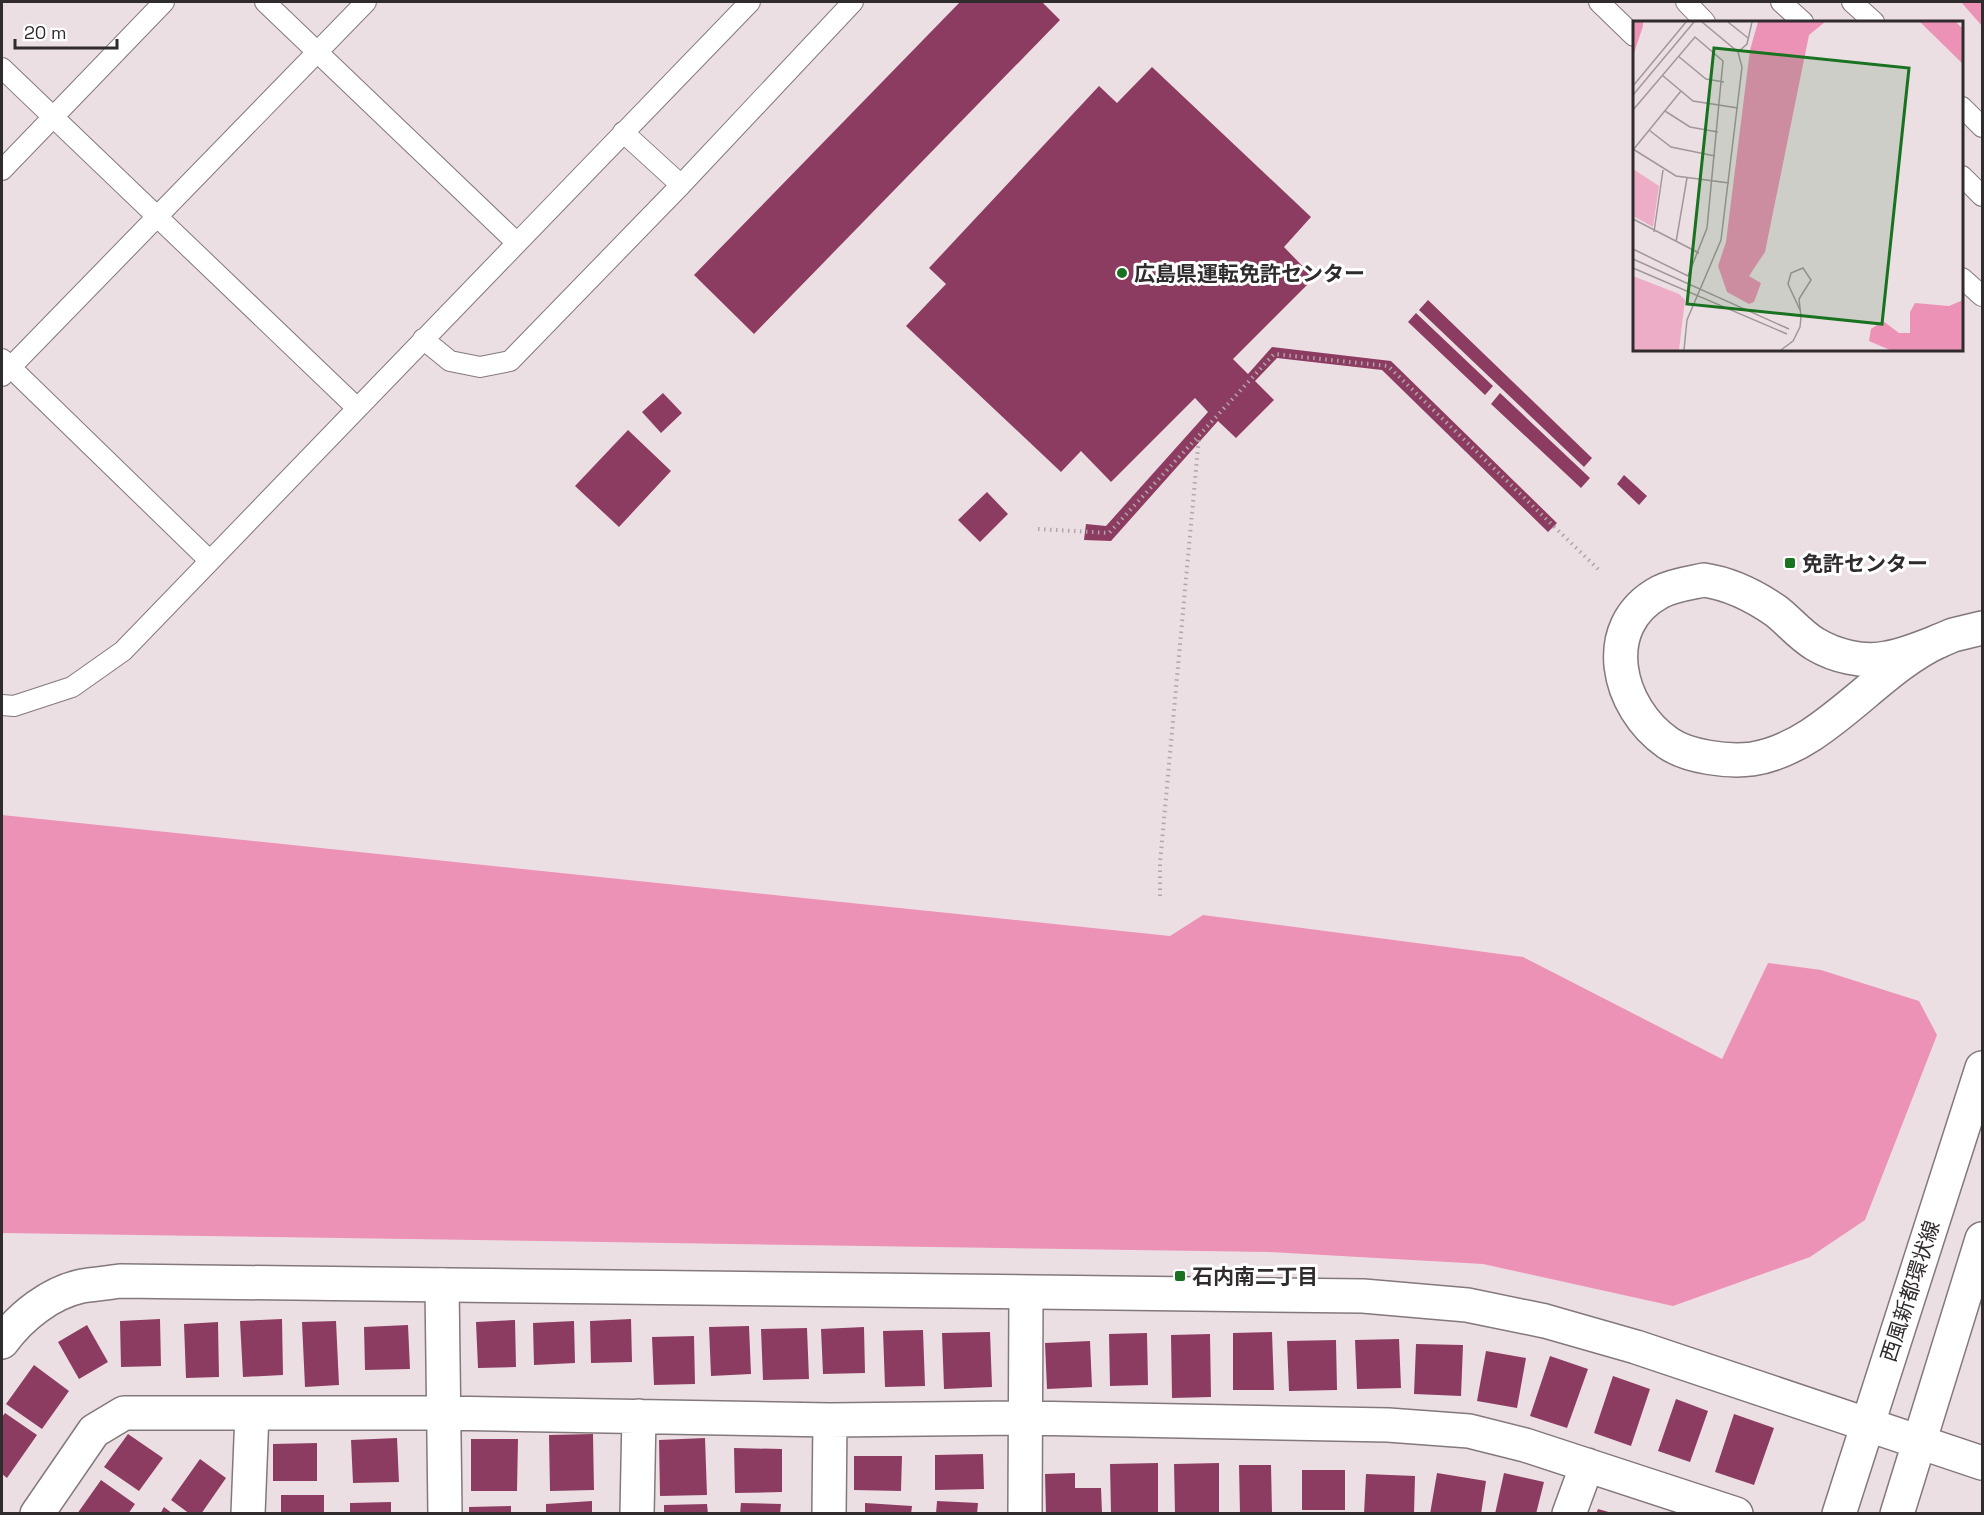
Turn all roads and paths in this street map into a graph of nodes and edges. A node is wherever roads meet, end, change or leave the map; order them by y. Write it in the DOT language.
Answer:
graph roads {
  1 [pos="165,2"];
  2 [pos="265,2"];
  3 [pos="366,2"];
  4 [pos="750,2"];
  5 [pos="853,2"];
  6 [pos="1599,2"];
  7 [pos="1686,2"];
  8 [pos="1781,2"];
  9 [pos="1852,2"];
  10 [pos="1704,21"];
  11 [pos="1802,21"];
  12 [pos="1873,21"];
  13 [pos="1633,34"];
  14 [pos="317,52"];
  15 [pos="2,69"];
  16 [pos="1963,108"];
  17 [pos="52,117"];
  18 [pos="1983,128"];
  19 [pos="623,132"];
  20 [pos="2,170"];
  21 [pos="1963,177"];
  22 [pos="681,185"];
  23 [pos="1983,196"];
  24 [pos="157,217"];
  25 [pos="516,242"];
  26 [pos="1963,279"];
  27 [pos="1983,296"];
  28 [pos="423,339"];
  29 [pos="4,367"];
  30 [pos="357,408"];
  31 [pos="1199,436"];
  32 [pos="1038,529"];
  33 [pos="210,561"];
  34 [pos="1599,570"];
  35 [pos="1983,628"];
  36 [pos="1940,641"];
  37 [pos="2,705"];
  38 [pos="1161,896"];
  39 [pos="1983,1068"];
  40 [pos="1983,1239"];
  41 [pos="442,1285"];
  42 [pos="1026,1293"];
  43 [pos="5,1330"];
  44 [pos="252,1413"];
  45 [pos="444,1413"];
  46 [pos="639,1416"];
  47 [pos="1026,1418"];
  48 [pos="830,1420"];
  49 [pos="1867,1424"];
  50 [pos="1920,1442"];
  51 [pos="1983,1463"];
  52 [pos="1587,1465"];
  53 [pos="38,1514"];
  54 [pos="249,1514"];
  55 [pos="445,1514"];
  56 [pos="637,1514"];
  57 [pos="829,1514"];
  58 [pos="1024,1514"];
  59 [pos="1569,1514"];
  60 [pos="1736,1514"];
  61 [pos="1839,1514"];
  62 [pos="1897,1514"];
  1 -- 17 [label="lane"];
  2 -- 14 [label="lane"];
  3 -- 14 [label="lane"];
  4 -- 19 [label="lane"];
  5 -- 22 [label="lane"];
  6 -- 13 [label="lane"];
  7 -- 10 [label="lane"];
  8 -- 11 [label="lane"];
  9 -- 12 [label="lane"];
  14 -- 24 [label="lane"];
  14 -- 25 [label="lane"];
  15 -- 17 [label="lane"];
  16 -- 18 [label="lane"];
  17 -- 20 [label="lane"];
  17 -- 24 [label="lane"];
  19 -- 22 [label="lane"];
  19 -- 25 [label="lane"];
  21 -- 23 [label="lane"];
  22 -- 28 [label="lane"];
  24 -- 29 [label="lane"];
  24 -- 30 [label="lane"];
  25 -- 28 [label="lane"];
  26 -- 27 [label="lane"];
  28 -- 30 [label="lane"];
  29 -- 33 [label="lane"];
  30 -- 33 [label="lane"];
  31 -- 32 [label="path"];
  31 -- 34 [label="path"];
  31 -- 38 [label="path"];
  33 -- 37 [label="lane"];
  35 -- 36 [label="street"];
  36 -- 36 [label="street"];
  39 -- 49 [label="street, 西風新都環状線"];
  40 -- 50 [label="street"];
  41 -- 42 [label="street"];
  41 -- 43 [label="street"];
  41 -- 45 [label="street"];
  42 -- 47 [label="street"];
  42 -- 49 [label="street"];
  44 -- 45 [label="street"];
  44 -- 53 [label="street"];
  44 -- 54 [label="street"];
  45 -- 46 [label="street"];
  45 -- 55 [label="street"];
  46 -- 48 [label="street"];
  46 -- 56 [label="street"];
  47 -- 48 [label="street"];
  47 -- 52 [label="street"];
  47 -- 58 [label="street"];
  48 -- 57 [label="street"];
  49 -- 50 [label="street"];
  49 -- 61 [label="street, 西風新都環状線"];
  50 -- 51 [label="street"];
  50 -- 62 [label="street"];
  52 -- 59 [label="street"];
  52 -- 60 [label="street"];
}
